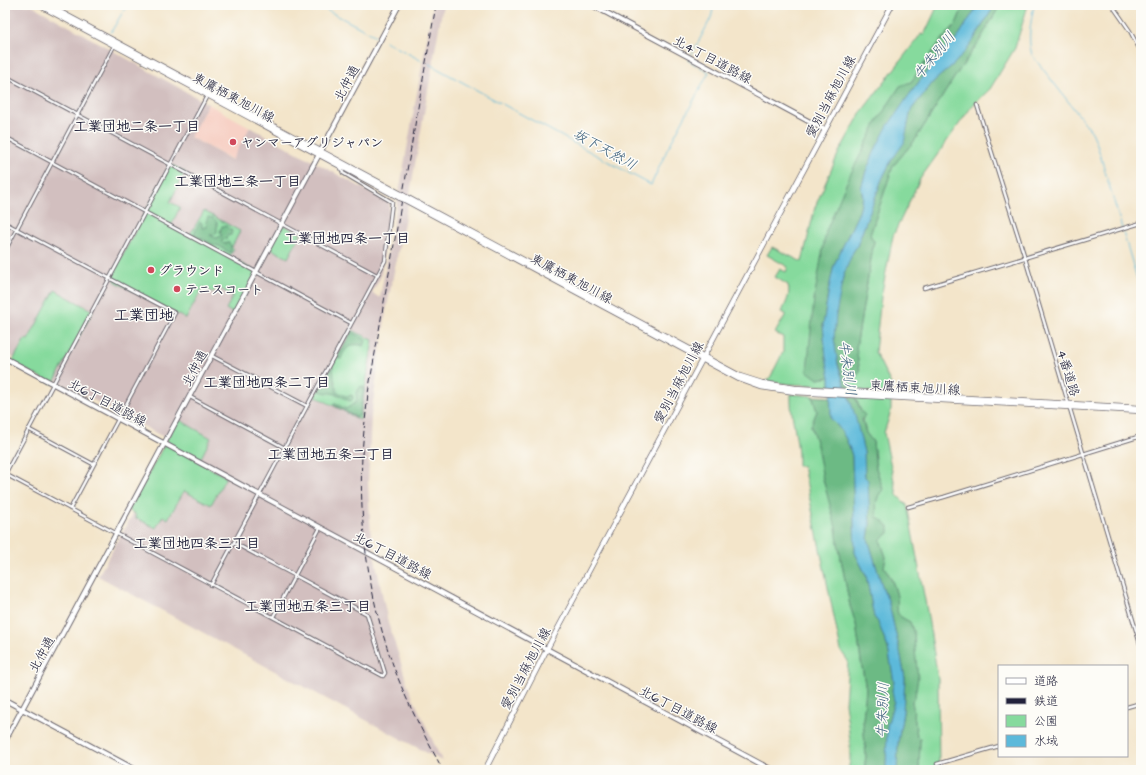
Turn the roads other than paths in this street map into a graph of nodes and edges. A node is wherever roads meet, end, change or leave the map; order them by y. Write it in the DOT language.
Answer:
graph roads {
  1 [pos="39,5"];
  2 [pos="47,5"];
  3 [pos="399,5"];
  4 [pos="592,5"];
  5 [pos="892,5"];
  6 [pos="1112,5"];
  7 [pos="116,44"];
  8 [pos="1141,52"];
  9 [pos="5,76"];
  10 [pos="209,93"];
  11 [pos="977,105"];
  12 [pos="78,115"];
  13 [pos="825,130"];
  14 [pos="5,137"];
  15 [pos="320,153"];
  16 [pos="53,162"];
  17 [pos="171,164"];
  18 [pos="340,166"];
  19 [pos="400,196"];
  20 [pos="145,212"];
  21 [pos="5,223"];
  22 [pos="1141,223"];
  23 [pos="282,224"];
  24 [pos="17,229"];
  25 [pos="5,251"];
  26 [pos="1025,258"];
  27 [pos="257,272"];
  28 [pos="377,275"];
  29 [pos="110,279"];
  30 [pos="924,288"];
  31 [pos="352,323"];
  32 [pos="212,356"];
  33 [pos="5,358"];
  34 [pos="703,358"];
  35 [pos="53,384"];
  36 [pos="190,397"];
  37 [pos="1068,405"];
  38 [pos="307,406"];
  39 [pos="1141,408"];
  40 [pos="1141,411"];
  41 [pos="118,419"];
  42 [pos="28,429"];
  43 [pos="1141,436"];
  44 [pos="164,444"];
  45 [pos="285,448"];
  46 [pos="1083,454"];
  47 [pos="93,464"];
  48 [pos="260,495"];
  49 [pos="908,507"];
  50 [pos="70,509"];
  51 [pos="320,528"];
  52 [pos="116,534"];
  53 [pos="234,542"];
  54 [pos="295,575"];
  55 [pos="211,585"];
  56 [pos="273,617"];
  57 [pos="1141,646"];
  58 [pos="547,649"];
  59 [pos="5,700"];
  60 [pos="1141,703"];
  61 [pos="1128,707"];
  62 [pos="22,709"];
  63 [pos="5,741"];
  64 [pos="998,746"];
  65 [pos="937,764"];
  66 [pos="136,770"];
  67 [pos="484,770"];
  68 [pos="772,770"];
  1 -- 7 [label="main road, 東鷹栖東旭川線"];
  2 -- 7 [label="main road, 東鷹栖東旭川線"];
  3 -- 15 [label="street, 北仲通"];
  4 -- 13 [label="street, 北4丁目道路線"];
  5 -- 13 [label="main road, 愛別当麻旭川線"];
  6 -- 8 [label="street"];
  7 -- 10 [label="main road, 東鷹栖東旭川線"];
  7 -- 12 [label="street"];
  9 -- 12 [label="street"];
  10 -- 15 [label="main road, 東鷹栖東旭川線"];
  10 -- 17 [label="street"];
  11 -- 26 [label="street, 4番道路"];
  12 -- 16 [label="street"];
  12 -- 17 [label="street"];
  13 -- 34 [label="main road, 愛別当麻旭川線"];
  14 -- 16 [label="street"];
  15 -- 18 [label="main road, 東鷹栖東旭川線"];
  15 -- 19 [label="main road, 東鷹栖東旭川線"];
  15 -- 23 [label="street, 北仲通"];
  16 -- 20 [label="street"];
  16 -- 24 [label="street"];
  17 -- 20 [label="street"];
  17 -- 23 [label="street"];
  18 -- 19 [label="main road, 東鷹栖東旭川線"];
  18 -- 28 [label="street"];
  19 -- 34 [label="main road, 東鷹栖東旭川線, bridge"];
  20 -- 27 [label="street"];
  20 -- 29 [label="street"];
  21 -- 24 [label="street"];
  22 -- 26 [label="street"];
  23 -- 27 [label="street, 北仲通"];
  23 -- 28 [label="street"];
  24 -- 25 [label="street"];
  24 -- 29 [label="street"];
  26 -- 30 [label="street"];
  26 -- 37 [label="street, 4番道路"];
  27 -- 31 [label="street"];
  27 -- 32 [label="street, 北仲通"];
  28 -- 31 [label="street"];
  29 -- 35 [label="street"];
  29 -- 41 [label="street"];
  31 -- 38 [label="street"];
  32 -- 36 [label="street, 北仲通"];
  32 -- 38 [label="street"];
  33 -- 35 [label="street, 北6丁目道路線"];
  34 -- 37 [label="main road, 東鷹栖東旭川線"];
  34 -- 58 [label="main road, 愛別当麻旭川線"];
  35 -- 41 [label="street, 北6丁目道路線"];
  35 -- 42 [label="street"];
  36 -- 44 [label="street, 北仲通"];
  36 -- 45 [label="street"];
  37 -- 39 [label="main road, 東鷹栖東旭川線"];
  37 -- 40 [label="main road, 東鷹栖東旭川線"];
  37 -- 46 [label="street, 4番道路"];
  38 -- 45 [label="street"];
  41 -- 44 [label="street, 北6丁目道路線"];
  41 -- 47 [label="street"];
  42 -- 47 [label="street"];
  42 -- 50 [label="street"];
  43 -- 46 [label="street"];
  44 -- 48 [label="street, 北6丁目道路線"];
  44 -- 52 [label="street, 北仲通"];
  45 -- 48 [label="street"];
  46 -- 49 [label="street"];
  46 -- 57 [label="street, 4番道路"];
  47 -- 50 [label="street"];
  48 -- 51 [label="street, 北6丁目道路線"];
  48 -- 53 [label="street"];
  50 -- 52 [label="street"];
  51 -- 54 [label="street"];
  51 -- 58 [label="street, 北6丁目道路線"];
  52 -- 55 [label="street"];
  52 -- 62 [label="street, 北仲通"];
  53 -- 54 [label="street"];
  53 -- 55 [label="street"];
  54 -- 56 [label="street"];
  54 -- 56 [label="street"];
  55 -- 56 [label="street"];
  58 -- 67 [label="main road, 愛別当麻旭川線"];
  58 -- 68 [label="street, 北6丁目道路線"];
  59 -- 62 [label="street"];
  60 -- 61 [label="street"];
  62 -- 63 [label="street, 北仲通"];
  62 -- 66 [label="street"];
  64 -- 65 [label="street"];
}
